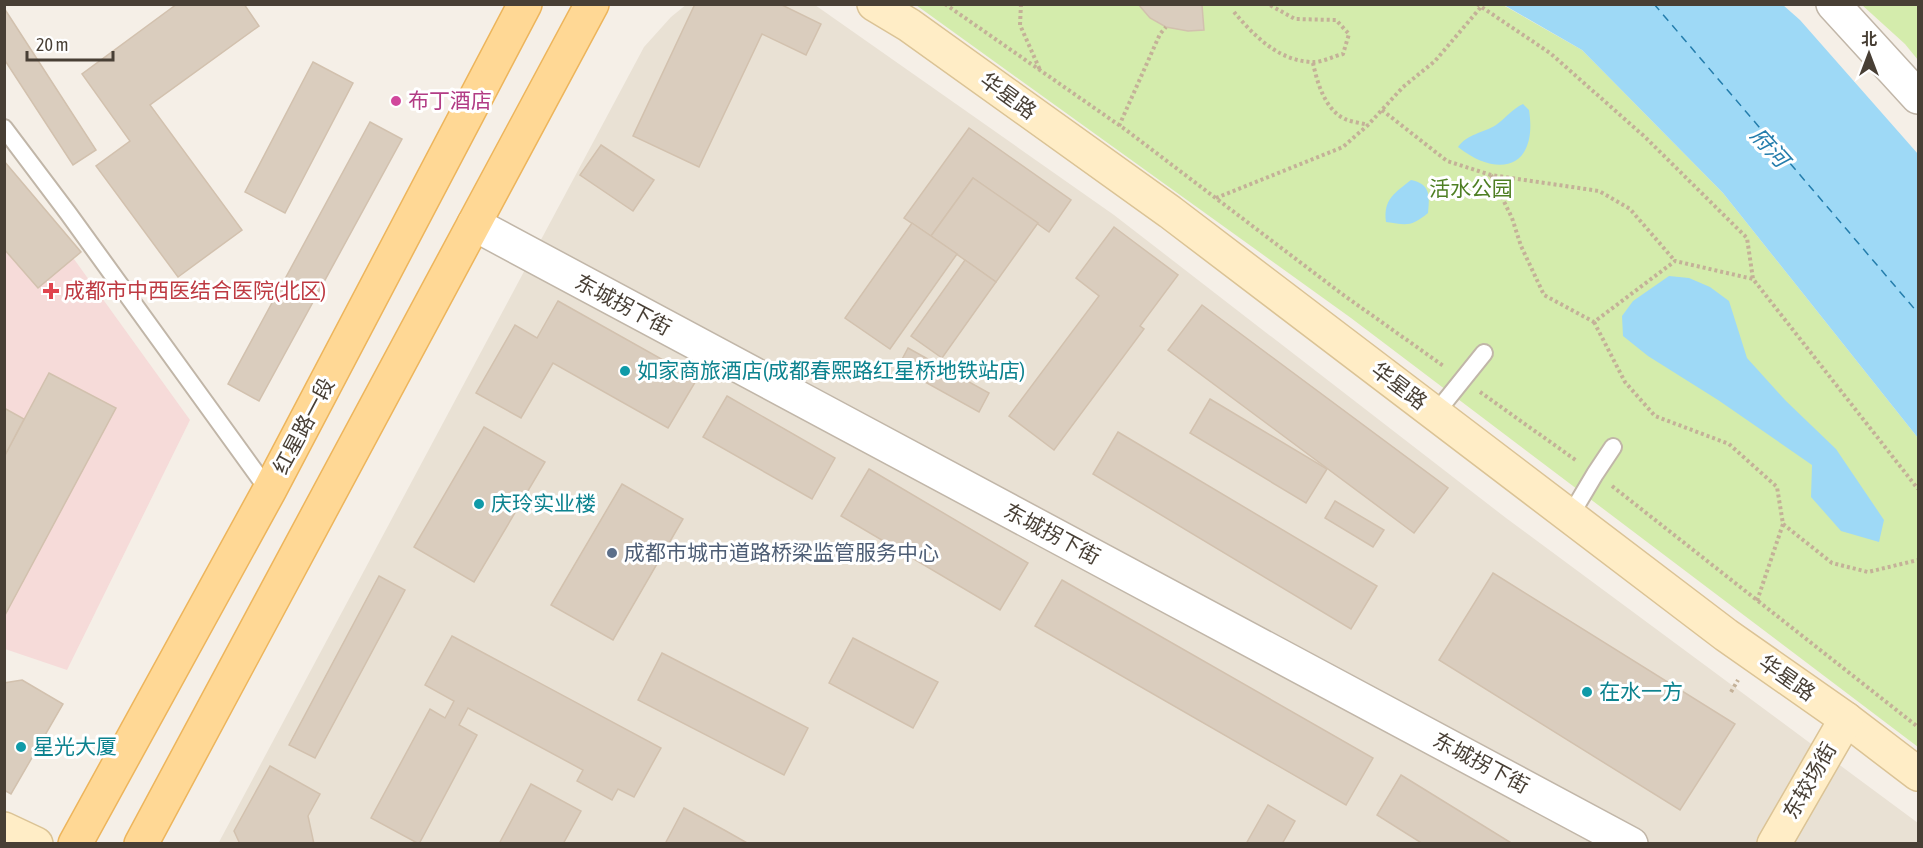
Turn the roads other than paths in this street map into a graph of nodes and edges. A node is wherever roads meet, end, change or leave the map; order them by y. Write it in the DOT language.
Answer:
graph roads {
  1 [pos="525,4"];
  2 [pos="874,4"];
  3 [pos="1833,4"];
  4 [pos="589,10"];
  5 [pos="1918,97"];
  6 [pos="4,128"];
  7 [pos="474,224"];
  8 [pos="1484,353"];
  9 [pos="1436,414"];
  10 [pos="1613,447"];
  11 [pos="269,491"];
  12 [pos="1570,516"];
  13 [pos="1846,719"];
  14 [pos="1918,774"];
  15 [pos="4,829"];
  16 [pos="36,843"];
  17 [pos="75,843"];
  18 [pos="141,843"];
  19 [pos="1631,843"];
  20 [pos="1774,843"];
  1 -- 11 [label="main road, 红星路一段"];
  2 -- 9 [label="street, 华星路"];
  3 -- 5 [label="street"];
  4 -- 7 [label="main road"];
  6 -- 11 [label="lane"];
  7 -- 18 [label="main road"];
  7 -- 19 [label="street, 东城拐下街"];
  8 -- 9 [label="lane"];
  9 -- 12 [label="street, 华星路"];
  10 -- 12 [label="lane"];
  11 -- 17 [label="main road, 红星路一段"];
  12 -- 13 [label="street, 华星路"];
  13 -- 14 [label="street, 华星路"];
  13 -- 20 [label="street, 东较场街"];
  15 -- 16 [label="street"];
}
